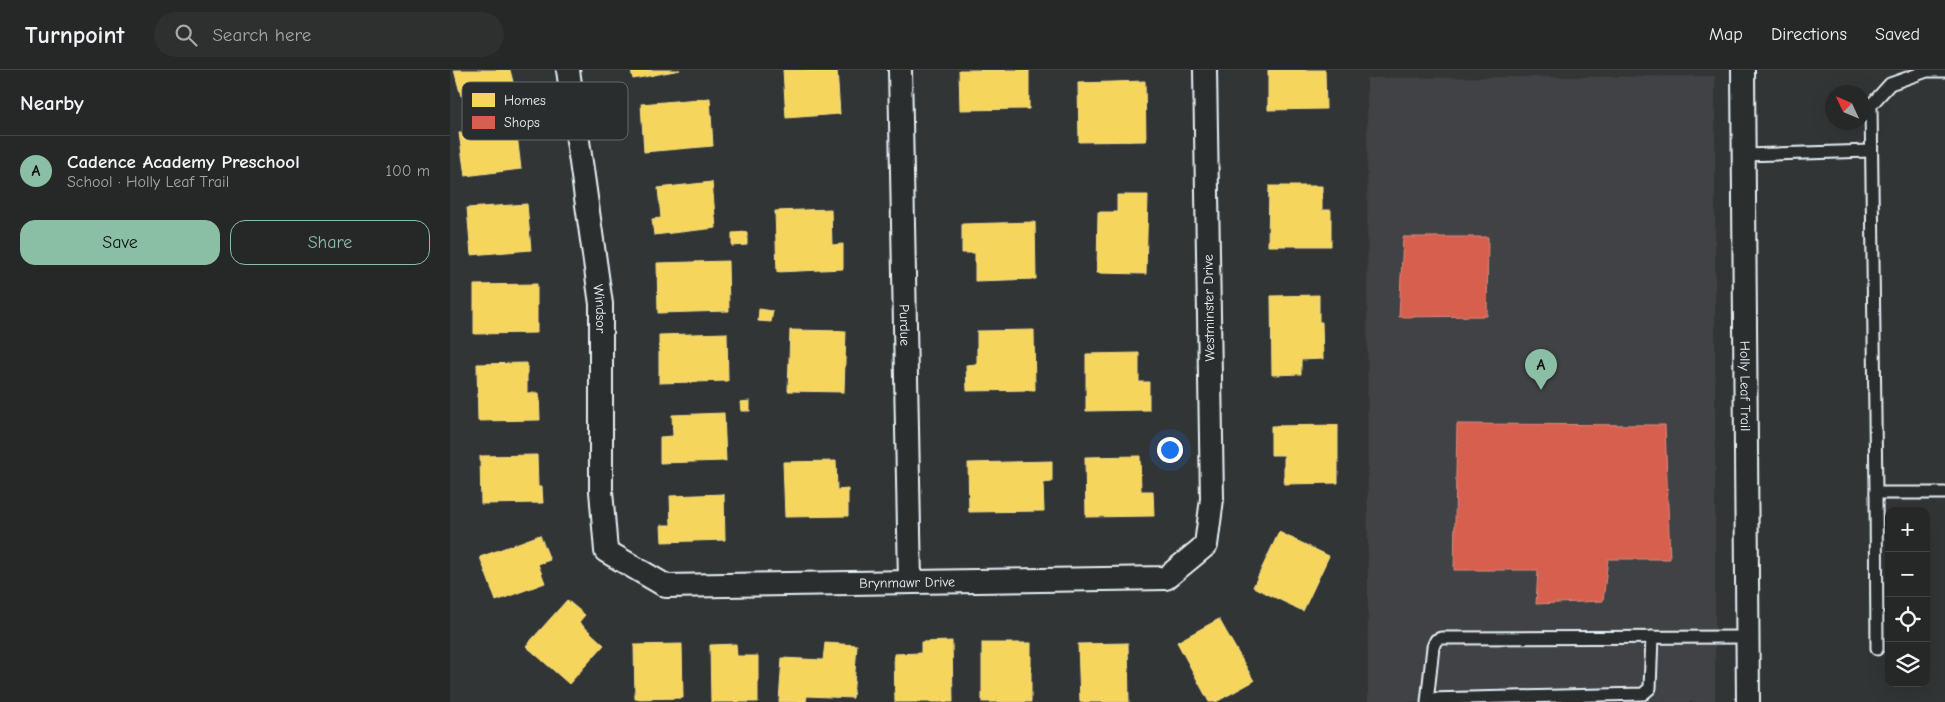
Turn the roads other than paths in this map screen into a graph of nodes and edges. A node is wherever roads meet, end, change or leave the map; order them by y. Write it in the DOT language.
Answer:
graph roads {
  1 [pos="900,70"];
  2 [pos="1205,70"];
  3 [pos="1743,70"];
  4 [pos="1945,71"];
  5 [pos="578,140"];
  6 [pos="1871,151"];
  7 [pos="1744,155"];
  8 [pos="1876,493"];
  9 [pos="1945,493"];
  10 [pos="1206,545"];
  11 [pos="606,551"];
  12 [pos="910,581"];
  13 [pos="1652,637"];
  14 [pos="1747,637"];
  15 [pos="1877,650"];
  16 [pos="1428,701"];
  17 [pos="1748,702"];
  1 -- 12 [label="street, Purdue"];
  2 -- 10 [label="street, Westminster Drive"];
  3 -- 7 [label="street, Holly Leaf Trail"];
  4 -- 6 [label="lane"];
  5 -- 11 [label="street, Windsor"];
  6 -- 7 [label="lane"];
  6 -- 8 [label="lane"];
  7 -- 14 [label="street, Holly Leaf Trail"];
  8 -- 9 [label="lane"];
  8 -- 15 [label="lane"];
  10 -- 12 [label="street, Brynmawr Drive"];
  11 -- 12 [label="street, Brynmawr Drive"];
  13 -- 14 [label="lane"];
  13 -- 16 [label="lane"];
  13 -- 16 [label="lane"];
  14 -- 17 [label="street, Holly Leaf Trail"];
}
